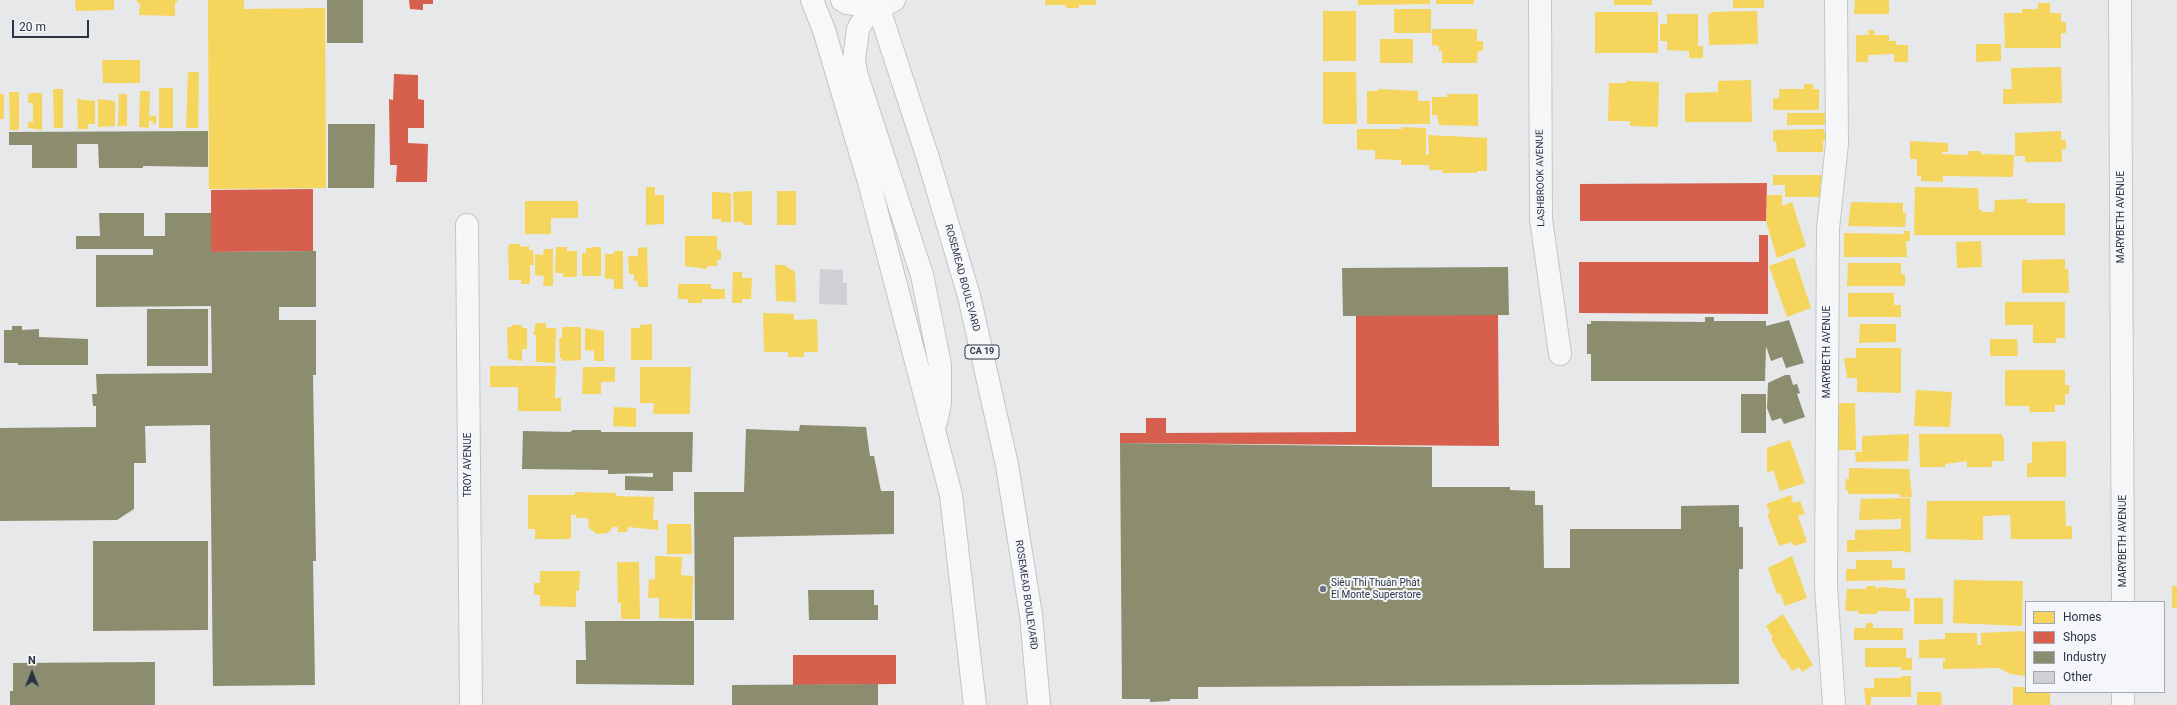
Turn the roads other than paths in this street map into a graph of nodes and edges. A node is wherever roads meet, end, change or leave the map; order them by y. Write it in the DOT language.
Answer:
graph roads {
  1 [pos="812,0"];
  2 [pos="842,0"];
  3 [pos="1540,0"];
  4 [pos="1836,0"];
  5 [pos="2120,0"];
  6 [pos="883,3"];
  7 [pos="467,225"];
  8 [pos="1560,354"];
  9 [pos="934,429"];
  10 [pos="2123,601"];
  11 [pos="2123,693"];
  12 [pos="471,705"];
  13 [pos="975,705"];
  14 [pos="1039,705"];
  15 [pos="1834,705"];
  16 [pos="2123,705"];
  1 -- 9 [label="main road"];
  2 -- 6 [label="main road"];
  3 -- 8 [label="street, LASHBROOK AVENUE"];
  4 -- 15 [label="street, MARYBETH AVENUE"];
  5 -- 10 [label="street, MARYBETH AVENUE"];
  6 -- 9 [label="main road"];
  6 -- 14 [label="main road, ROSEMEAD BOULEVARD / CA 19"];
  7 -- 12 [label="street, TROY AVENUE"];
  9 -- 13 [label="main road"];
  11 -- 16 [label="street"];
}
